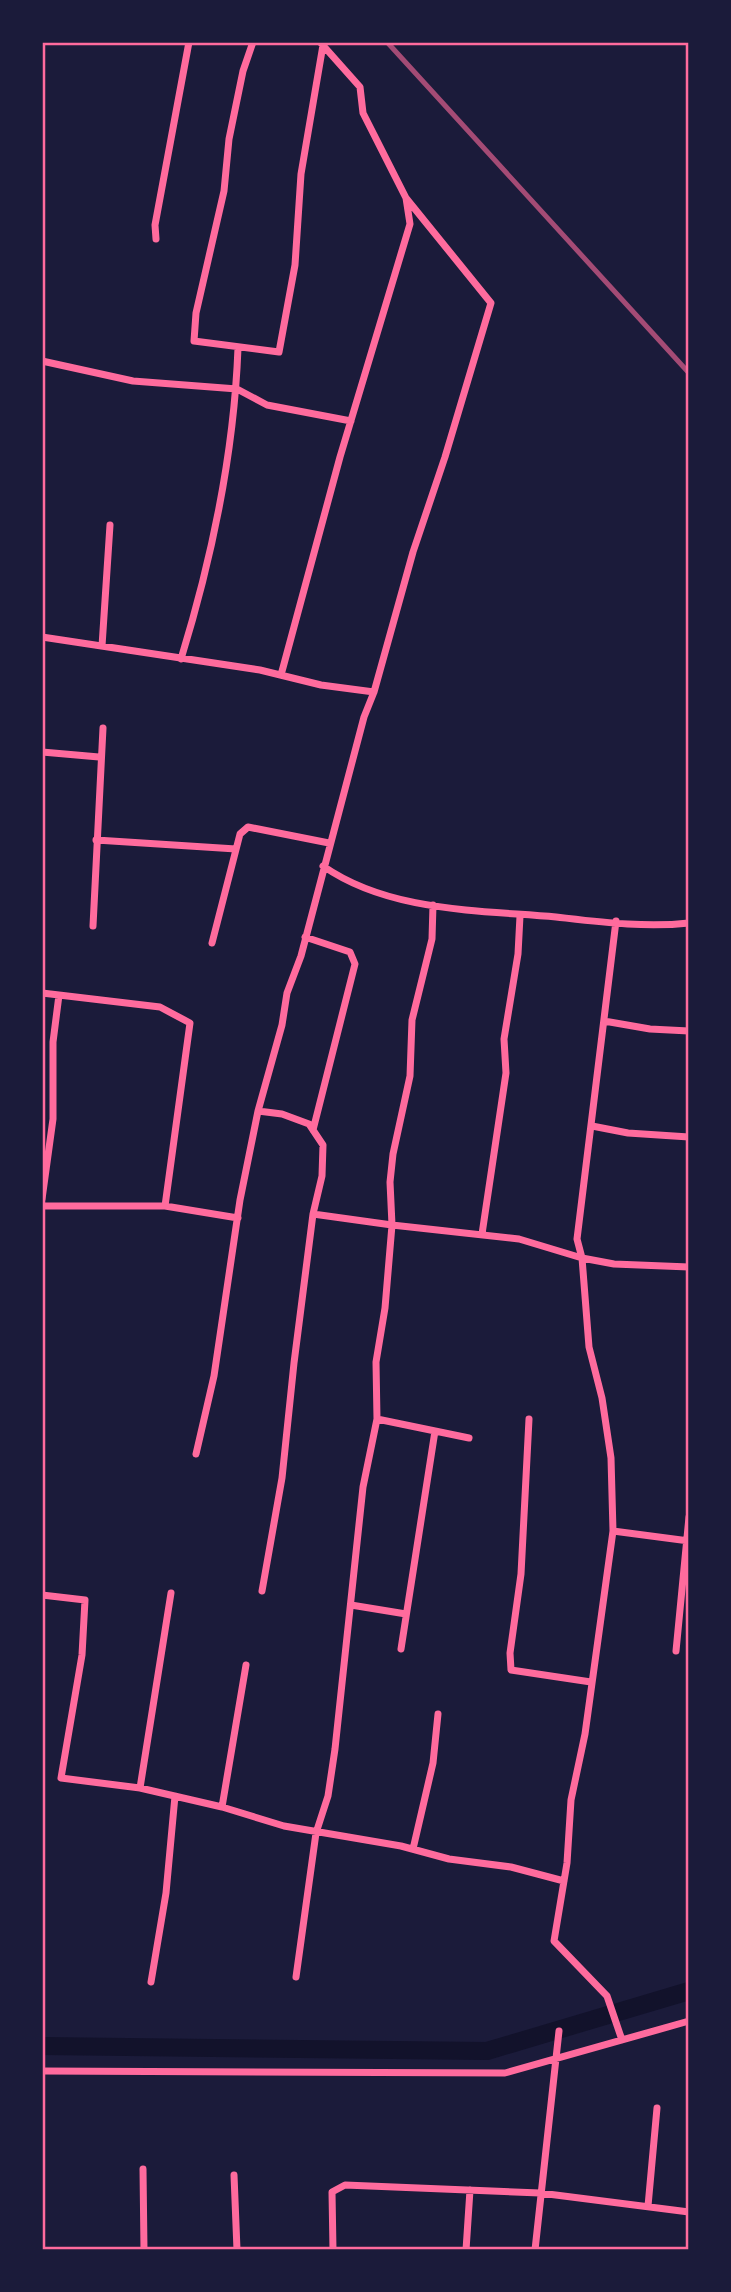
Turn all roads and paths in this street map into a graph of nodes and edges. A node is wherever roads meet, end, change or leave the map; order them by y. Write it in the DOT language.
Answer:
graph roads {
  1 [pos="189,42"];
  2 [pos="253,42"];
  3 [pos="322,44"];
  4 [pos="406,198"];
  5 [pos="156,239"];
  6 [pos="239,348"];
  7 [pos="42,361"];
  8 [pos="237,389"];
  9 [pos="351,421"];
  10 [pos="110,525"];
  11 [pos="42,637"];
  12 [pos="102,646"];
  13 [pos="181,659"];
  14 [pos="281,675"];
  15 [pos="374,692"];
  16 [pos="103,728"];
  17 [pos="42,752"];
  18 [pos="99,757"];
  19 [pos="96,840"];
  20 [pos="330,843"];
  21 [pos="236,849"];
  22 [pos="323,866"];
  23 [pos="433,905"];
  24 [pos="520,916"];
  25 [pos="616,921"];
  26 [pos="689,923"];
  27 [pos="93,926"];
  28 [pos="305,937"];
  29 [pos="212,943"];
  30 [pos="42,993"];
  31 [pos="59,995"];
  32 [pos="604,1021"];
  33 [pos="689,1031"];
  34 [pos="258,1111"];
  35 [pos="592,1126"];
  36 [pos="313,1130"];
  37 [pos="689,1137"];
  38 [pos="42,1199"];
  39 [pos="42,1206"];
  40 [pos="165,1206"];
  41 [pos="313,1214"];
  42 [pos="238,1217"];
  43 [pos="392,1225"];
  44 [pos="482,1234"];
  45 [pos="582,1258"];
  46 [pos="689,1267"];
  47 [pos="377,1419"];
  48 [pos="529,1419"];
  49 [pos="435,1431"];
  50 [pos="469,1438"];
  51 [pos="196,1454"];
  52 [pos="689,1517"];
  53 [pos="612,1531"];
  54 [pos="688,1541"];
  55 [pos="262,1591"];
  56 [pos="171,1593"];
  57 [pos="42,1595"];
  58 [pos="351,1605"];
  59 [pos="406,1614"];
  60 [pos="401,1650"];
  61 [pos="676,1651"];
  62 [pos="246,1665"];
  63 [pos="591,1682"];
  64 [pos="438,1714"];
  65 [pos="140,1788"];
  66 [pos="175,1796"];
  67 [pos="222,1807"];
  68 [pos="316,1833"];
  69 [pos="413,1849"];
  70 [pos="564,1881"];
  71 [pos="296,1977"];
  72 [pos="150,1982"];
  73 [pos="689,2021"];
  74 [pos="559,2031"];
  75 [pos="622,2039"];
  76 [pos="555,2059"];
  77 [pos="42,2071"];
  78 [pos="657,2108"];
  79 [pos="143,2169"];
  80 [pos="234,2175"];
  81 [pos="470,2190"];
  82 [pos="540,2193"];
  83 [pos="648,2206"];
  84 [pos="689,2211"];
  85 [pos="144,2250"];
  86 [pos="237,2250"];
  87 [pos="332,2250"];
  88 [pos="466,2250"];
  89 [pos="535,2250"];
  1 -- 5 [label="street"];
  2 -- 6 [label="street"];
  3 -- 4 [label="street"];
  3 -- 6 [label="street"];
  4 -- 9 [label="street"];
  4 -- 15 [label="street"];
  6 -- 8 [label="street"];
  7 -- 8 [label="street"];
  8 -- 9 [label="street"];
  8 -- 13 [label="street"];
  9 -- 14 [label="street"];
  10 -- 12 [label="street"];
  11 -- 12 [label="street"];
  12 -- 13 [label="street"];
  13 -- 14 [label="street"];
  14 -- 15 [label="street"];
  15 -- 20 [label="street"];
  16 -- 18 [label="street"];
  17 -- 18 [label="street"];
  18 -- 19 [label="street"];
  19 -- 21 [label="street"];
  19 -- 27 [label="street"];
  20 -- 21 [label="street"];
  20 -- 22 [label="street"];
  21 -- 29 [label="street"];
  22 -- 23 [label="street"];
  22 -- 28 [label="street"];
  23 -- 24 [label="street"];
  23 -- 43 [label="street"];
  24 -- 25 [label="street"];
  24 -- 44 [label="street"];
  25 -- 26 [label="street"];
  25 -- 32 [label="street"];
  28 -- 34 [label="street"];
  28 -- 36 [label="street"];
  30 -- 31 [label="street"];
  31 -- 38 [label="street"];
  31 -- 40 [label="street"];
  32 -- 33 [label="street"];
  32 -- 35 [label="street"];
  34 -- 36 [label="street"];
  34 -- 42 [label="street"];
  35 -- 37 [label="street"];
  35 -- 45 [label="street"];
  36 -- 41 [label="street"];
  39 -- 40 [label="street"];
  40 -- 42 [label="street"];
  41 -- 43 [label="street"];
  41 -- 55 [label="street"];
  42 -- 51 [label="street"];
  43 -- 44 [label="street"];
  43 -- 47 [label="street"];
  44 -- 45 [label="street"];
  45 -- 46 [label="street"];
  45 -- 53 [label="street"];
  47 -- 49 [label="street"];
  47 -- 58 [label="street"];
  48 -- 63 [label="street"];
  49 -- 50 [label="street"];
  49 -- 59 [label="street"];
  52 -- 54 [label="street"];
  53 -- 54 [label="street"];
  53 -- 63 [label="street"];
  54 -- 61 [label="street"];
  56 -- 65 [label="street"];
  57 -- 65 [label="street"];
  58 -- 59 [label="street"];
  58 -- 68 [label="street"];
  59 -- 60 [label="street"];
  62 -- 67 [label="street"];
  63 -- 70 [label="street"];
  64 -- 69 [label="street"];
  65 -- 66 [label="street"];
  66 -- 67 [label="street"];
  66 -- 72 [label="street"];
  67 -- 68 [label="street"];
  68 -- 69 [label="street"];
  68 -- 71 [label="street"];
  69 -- 70 [label="street"];
  70 -- 75 [label="street"];
  73 -- 75 [label="street"];
  74 -- 76 [label="street"];
  75 -- 76 [label="street"];
  76 -- 77 [label="street"];
  76 -- 82 [label="street"];
  78 -- 83 [label="street"];
  79 -- 85 [label="street"];
  80 -- 86 [label="street"];
  81 -- 82 [label="street"];
  81 -- 87 [label="street"];
  81 -- 88 [label="street"];
  82 -- 83 [label="street"];
  82 -- 89 [label="street"];
  83 -- 84 [label="street"];
}
